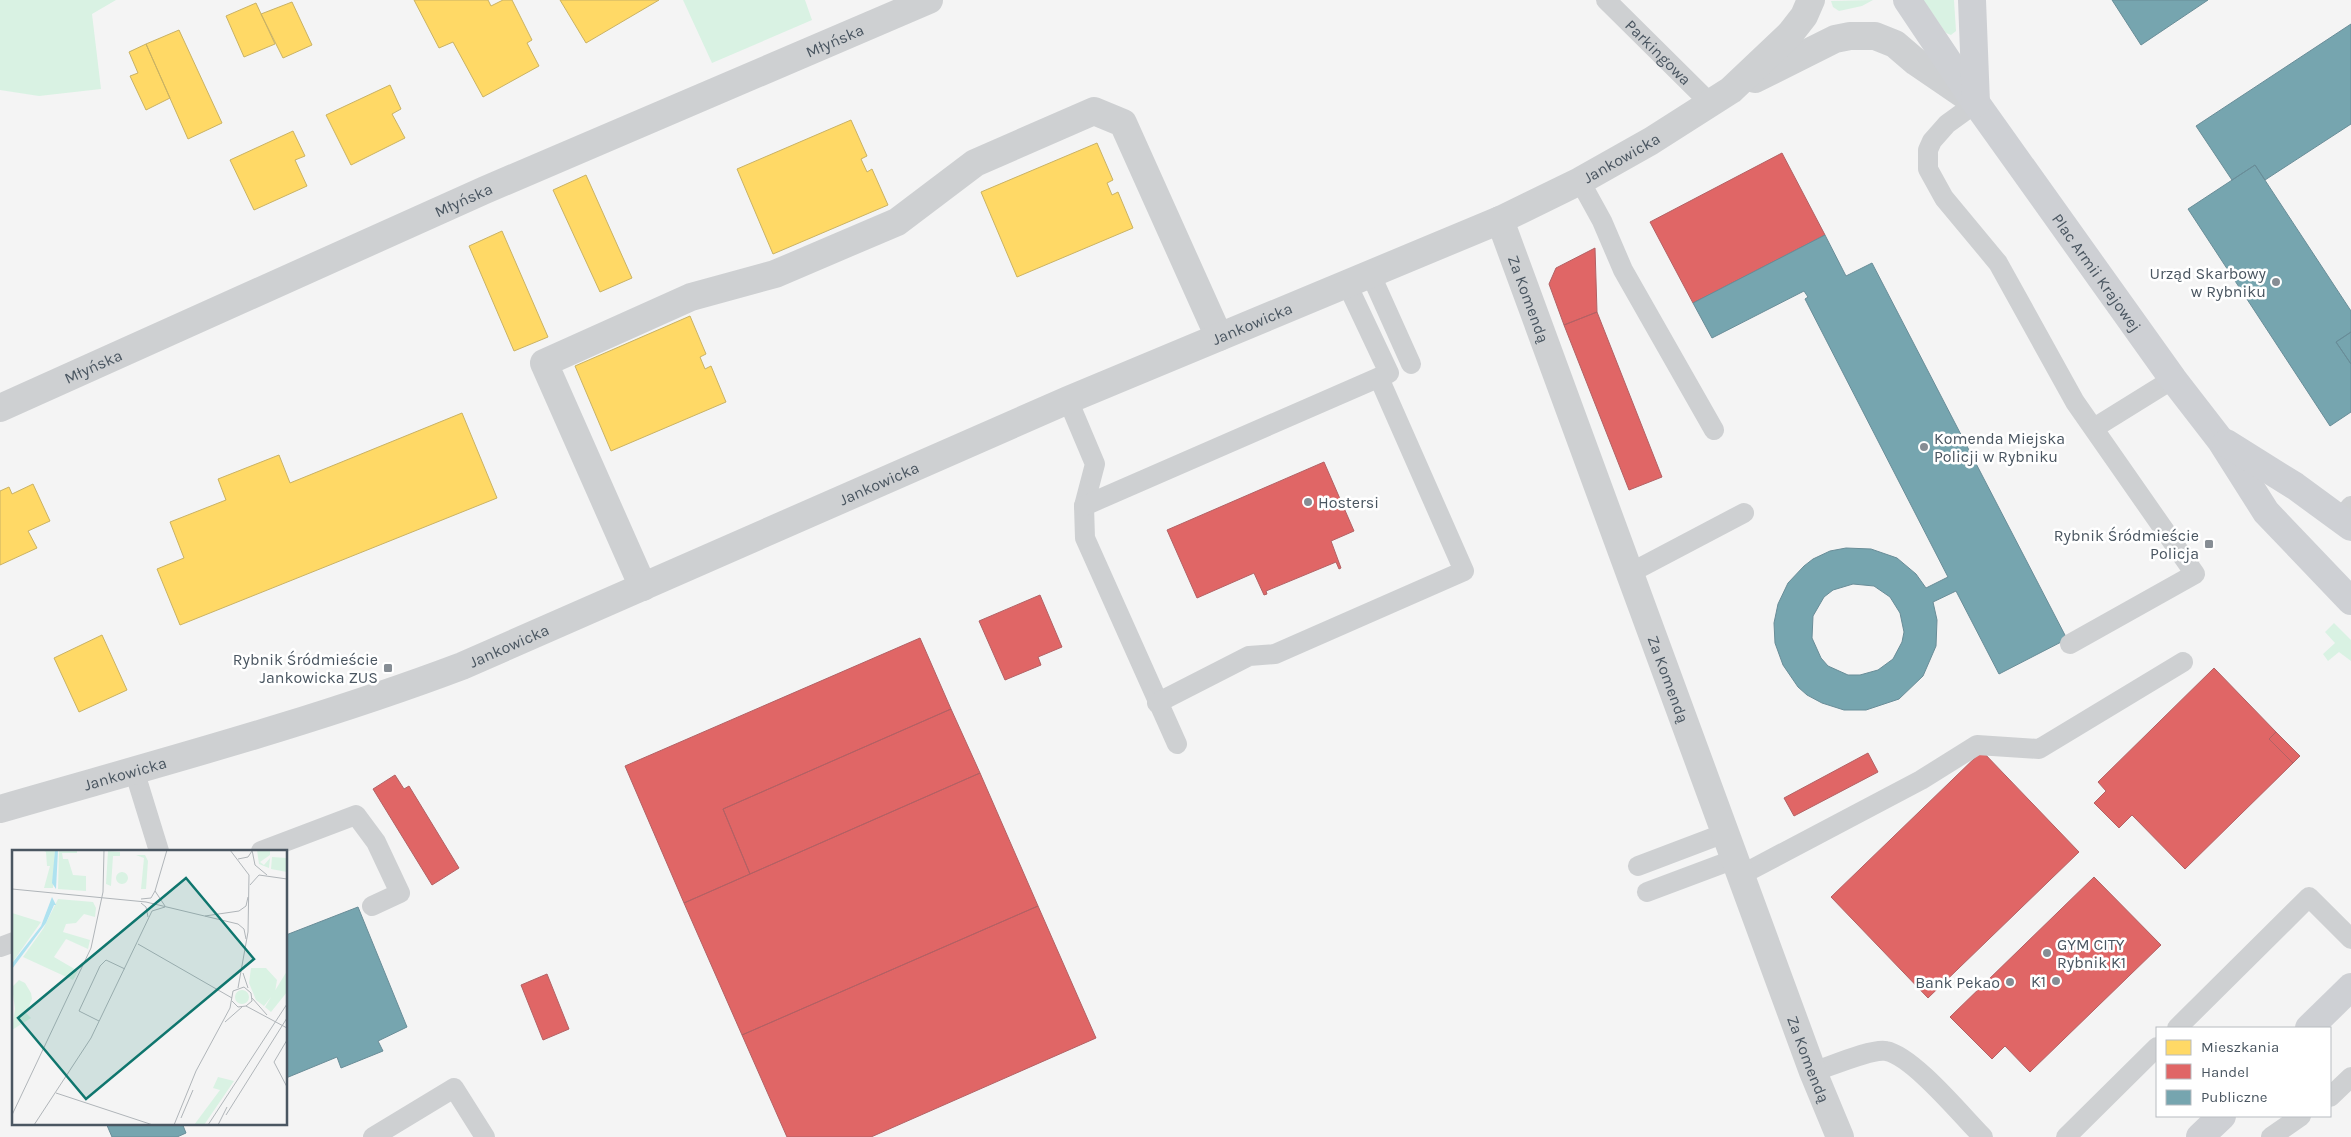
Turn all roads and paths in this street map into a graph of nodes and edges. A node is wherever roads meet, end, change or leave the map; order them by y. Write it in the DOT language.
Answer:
graph roads {
  1 [pos="929,0"];
  2 [pos="1606,0"];
  3 [pos="1811,0"];
  4 [pos="1908,0"];
  5 [pos="1972,0"];
  6 [pos="1721,97"];
  7 [pos="1976,103"];
  8 [pos="1580,181"];
  9 [pos="1500,220"];
  10 [pos="1359,280"];
  11 [pos="1219,337"];
  12 [pos="1411,364"];
  13 [pos="1384,375"];
  14 [pos="2173,378"];
  15 [pos="1068,400"];
  16 [pos="0,408"];
  17 [pos="2094,428"];
  18 [pos="1714,430"];
  19 [pos="2221,441"];
  20 [pos="1084,506"];
  21 [pos="1744,513"];
  22 [pos="2347,517"];
  23 [pos="1630,573"];
  24 [pos="644,587"];
  25 [pos="2350,599"];
  26 [pos="2070,644"];
  27 [pos="2183,662"];
  28 [pos="1157,703"];
  29 [pos="1177,744"];
  30 [pos="134,770"];
  31 [pos="0,809"];
  32 [pos="1725,833"];
  33 [pos="159,850"];
  34 [pos="264,850"];
  35 [pos="1638,866"];
  36 [pos="1738,867"];
  37 [pos="1647,892"];
  38 [pos="372,906"];
  39 [pos="2351,939"];
  40 [pos="2351,986"];
  41 [pos="2177,1027"];
  42 [pos="2310,1027"];
  43 [pos="2156,1048"];
  44 [pos="1813,1072"];
  45 [pos="2351,1077"];
  46 [pos="2331,1096"];
  47 [pos="2221,1117"];
  48 [pos="2300,1117"];
  49 [pos="373,1137"];
  50 [pos="485,1137"];
  51 [pos="1840,1137"];
  52 [pos="1983,1137"];
  53 [pos="2066,1137"];
  54 [pos="2200,1137"];
  55 [pos="2271,1137"];
  1 -- 16 [label="street, Młyńska"];
  2 -- 6 [label="lane, Parkingowa"];
  3 -- 6 [label="street"];
  4 -- 7 [label="street, Plac Armii Krajowej"];
  5 -- 7 [label="street"];
  6 -- 7 [label="street"];
  6 -- 8 [label="street, Jankowicka"];
  7 -- 14 [label="street, Plac Armii Krajowej"];
  7 -- 17 [label="lane"];
  8 -- 9 [label="street, Jankowicka"];
  8 -- 18 [label="lane"];
  9 -- 10 [label="street, Jankowicka"];
  9 -- 23 [label="street, Za Komendą"];
  10 -- 11 [label="street, Jankowicka"];
  10 -- 12 [label="lane"];
  10 -- 13 [label="lane"];
  11 -- 15 [label="street, Jankowicka"];
  11 -- 24 [label="street"];
  13 -- 20 [label="lane"];
  13 -- 28 [label="lane"];
  14 -- 17 [label="lane"];
  14 -- 19 [label="street, Plac Armii Krajowej"];
  15 -- 20 [label="lane"];
  15 -- 24 [label="street, Jankowicka"];
  17 -- 26 [label="lane"];
  19 -- 22 [label="street, Plac Armii Krajowej"];
  19 -- 25 [label="street, Plac Armii Krajowej"];
  20 -- 28 [label="lane"];
  21 -- 23 [label="lane"];
  23 -- 32 [label="street, Za Komendą"];
  24 -- 30 [label="street, Jankowicka"];
  27 -- 36 [label="lane"];
  28 -- 29 [label="lane"];
  30 -- 31 [label="street, Jankowicka"];
  30 -- 33 [label="lane"];
  32 -- 35 [label="lane"];
  32 -- 36 [label="street, Za Komendą"];
  34 -- 38 [label="lane"];
  36 -- 37 [label="lane"];
  36 -- 44 [label="street, Za Komendą"];
  39 -- 41 [label="lane"];
  40 -- 42 [label="street"];
  43 -- 53 [label="lane"];
  44 -- 51 [label="street, Za Komendą"];
  44 -- 52 [label="lane"];
  45 -- 46 [label="lane"];
  47 -- 54 [label="street"];
  48 -- 55 [label="lane"];
  49 -- 50 [label="lane"];
}
